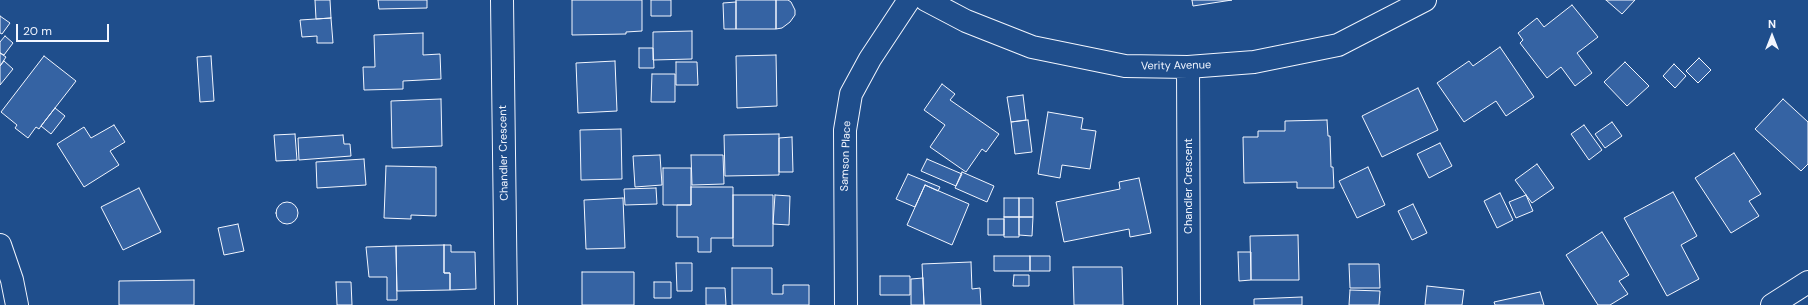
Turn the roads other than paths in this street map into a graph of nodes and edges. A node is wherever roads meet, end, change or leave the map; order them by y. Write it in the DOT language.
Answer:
graph roads {
  1 [pos="502,0"];
  2 [pos="909,0"];
  3 [pos="926,0"];
  4 [pos="1425,0"];
  5 [pos="1188,67"];
  6 [pos="0,245"];
  7 [pos="1808,282"];
  8 [pos="18,305"];
  9 [pos="506,305"];
  10 [pos="846,305"];
  11 [pos="1189,305"];
  12 [pos="1772,305"];
  1 -- 9 [label="street, Chandler Crescent"];
  2 -- 10 [label="street, Samson Place"];
  3 -- 5 [label="street, Verity Avenue"];
  4 -- 5 [label="street, Verity Avenue"];
  5 -- 11 [label="street, Chandler Crescent"];
  6 -- 8 [label="street"];
  7 -- 12 [label="street"];
}
